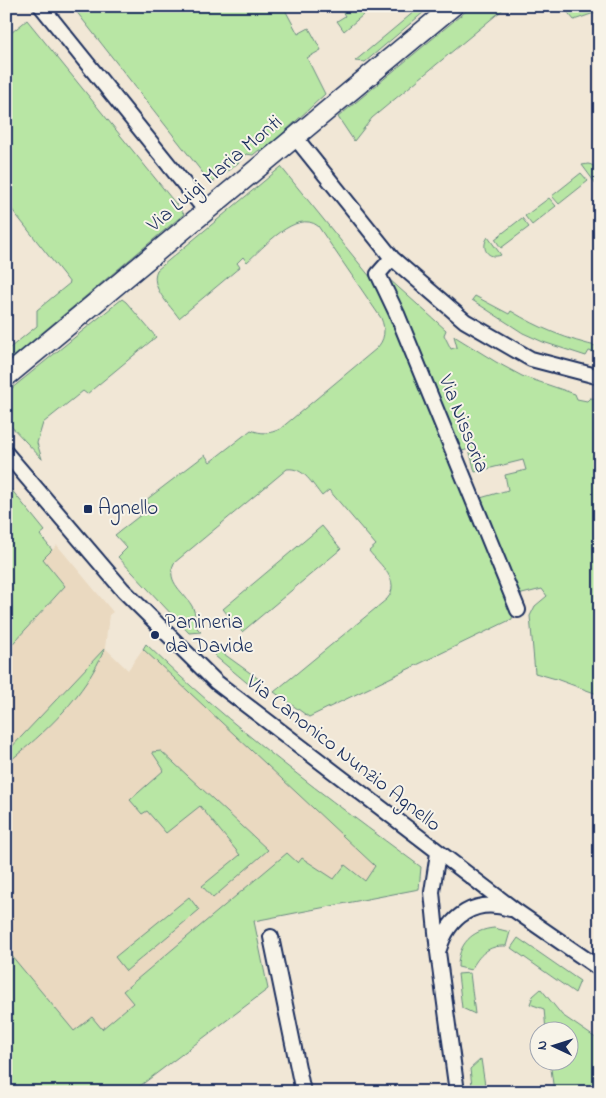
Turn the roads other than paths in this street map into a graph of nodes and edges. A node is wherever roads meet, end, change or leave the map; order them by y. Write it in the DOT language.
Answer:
graph roads {
  1 [pos="41,6"];
  2 [pos="453,6"];
  3 [pos="295,137"];
  4 [pos="206,211"];
  5 [pos="392,258"];
  6 [pos="6,377"];
  7 [pos="600,377"];
  8 [pos="6,453"];
  9 [pos="518,610"];
  10 [pos="438,853"];
  11 [pos="516,911"];
  12 [pos="271,937"];
  13 [pos="438,952"];
  14 [pos="600,969"];
  15 [pos="304,1092"];
  16 [pos="457,1092"];
  1 -- 4 [label="street"];
  2 -- 3 [label="street, Via Luigi Maria Monti"];
  3 -- 4 [label="street, Via Luigi Maria Monti"];
  3 -- 5 [label="street"];
  4 -- 6 [label="street, Via Luigi Maria Monti"];
  5 -- 7 [label="street"];
  5 -- 9 [label="street, Via Nissoria"];
  8 -- 10 [label="street, Via Canonico Nunzio Agnello"];
  10 -- 11 [label="street, Via Canonico Nunzio Agnello"];
  10 -- 13 [label="street"];
  11 -- 13 [label="street"];
  11 -- 14 [label="street, Via Canonico Nunzio Agnello"];
  12 -- 15 [label="street"];
  13 -- 16 [label="street"];
}
